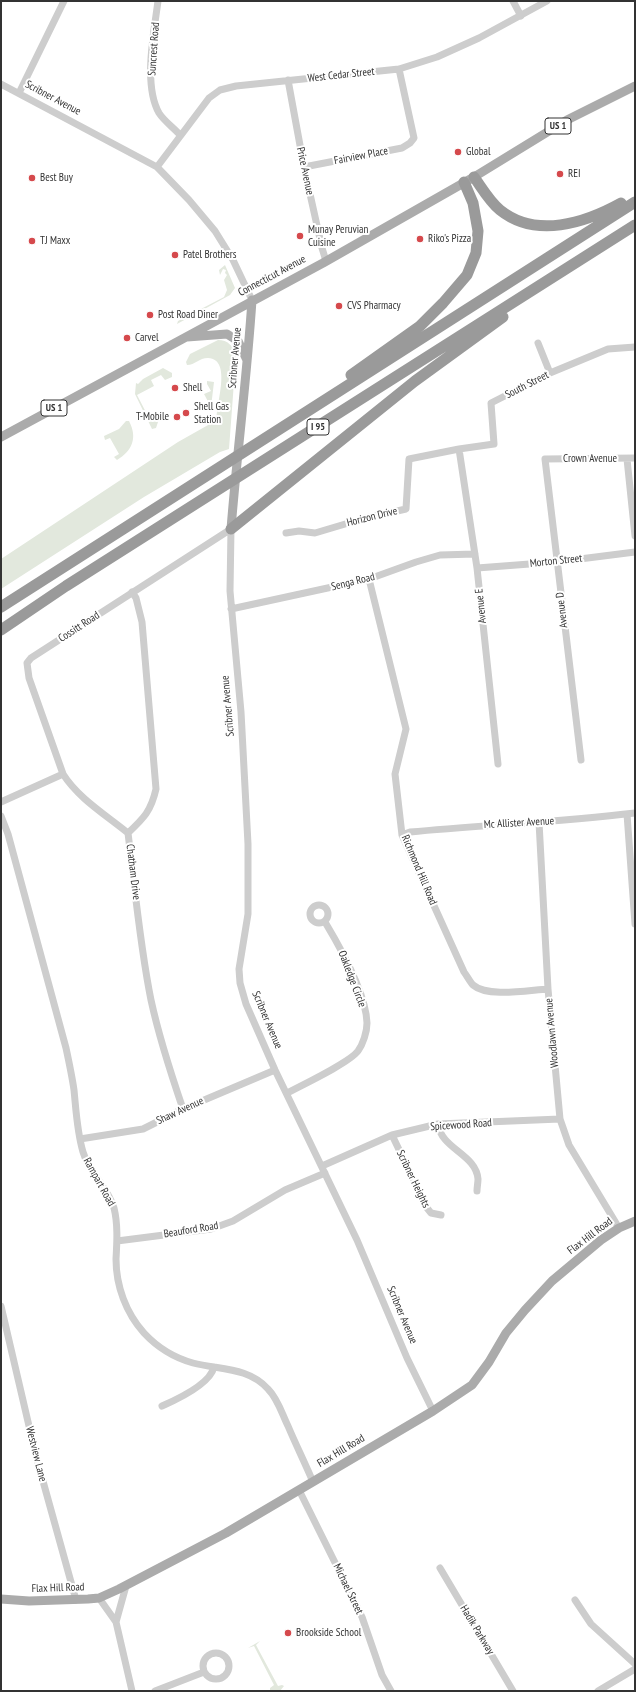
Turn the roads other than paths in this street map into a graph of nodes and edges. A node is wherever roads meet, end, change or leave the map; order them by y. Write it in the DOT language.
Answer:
graph roads {
  1 [pos="64,1"];
  2 [pos="158,1"];
  3 [pos="513,1"];
  4 [pos="547,1"];
  5 [pos="521,16"];
  6 [pos="399,69"];
  7 [pos="288,80"];
  8 [pos="1,84"];
  9 [pos="635,86"];
  10 [pos="19,93"];
  11 [pos="180,136"];
  12 [pos="156,167"];
  13 [pos="304,167"];
  14 [pos="474,176"];
  15 [pos="464,182"];
  16 [pos="635,195"];
  17 [pos="635,202"];
  18 [pos="635,225"];
  19 [pos="618,236"];
  20 [pos="326,261"];
  21 [pos="252,300"];
  22 [pos="183,338"];
  23 [pos="538,343"];
  24 [pos="635,347"];
  25 [pos="248,362"];
  26 [pos="550,373"];
  27 [pos="278,429"];
  28 [pos="1,437"];
  29 [pos="458,449"];
  30 [pos="635,458"];
  31 [pos="545,459"];
  32 [pos="627,459"];
  33 [pos="231,529"];
  34 [pos="286,533"];
  35 [pos="635,536"];
  36 [pos="635,552"];
  37 [pos="475,554"];
  38 [pos="556,562"];
  39 [pos="477,568"];
  40 [pos="369,579"];
  41 [pos="132,592"];
  42 [pos="1,607"];
  43 [pos="231,609"];
  44 [pos="1,630"];
  45 [pos="580,760"];
  46 [pos="498,764"];
  47 [pos="63,774"];
  48 [pos="1,802"];
  49 [pos="635,813"];
  50 [pos="627,814"];
  51 [pos="1,816"];
  52 [pos="539,822"];
  53 [pos="128,834"];
  54 [pos="402,834"];
  55 [pos="324,922"];
  56 [pos="635,924"];
  57 [pos="548,989"];
  58 [pos="275,1070"];
  59 [pos="287,1093"];
  60 [pos="183,1109"];
  61 [pos="560,1119"];
  62 [pos="438,1124"];
  63 [pos="392,1135"];
  64 [pos="80,1139"];
  65 [pos="322,1166"];
  66 [pos="325,1173"];
  67 [pos="477,1191"];
  68 [pos="441,1216"];
  69 [pos="635,1222"];
  70 [pos="619,1228"];
  71 [pos="117,1241"];
  72 [pos="1,1306"];
  73 [pos="214,1367"];
  74 [pos="162,1406"];
  75 [pos="433,1411"];
  76 [pos="313,1482"];
  77 [pos="299,1490"];
  78 [pos="440,1568"];
  79 [pos="126,1586"];
  80 [pos="99,1598"];
  81 [pos="1,1599"];
  82 [pos="76,1600"];
  83 [pos="575,1600"];
  84 [pos="116,1622"];
  85 [pos="635,1664"];
  86 [pos="635,1669"];
  87 [pos="204,1672"];
  88 [pos="132,1691"];
  89 [pos="155,1691"];
  90 [pos="391,1691"];
  91 [pos="513,1691"];
  92 [pos="598,1691"];
  1 -- 10 [label="street"];
  2 -- 11 [label="street, Suncrest Road"];
  3 -- 5 [label="street"];
  4 -- 5 [label="street, West Cedar Street"];
  5 -- 6 [label="street, West Cedar Street"];
  6 -- 7 [label="street, West Cedar Street"];
  6 -- 13 [label="street, Fairview Place"];
  7 -- 11 [label="street, West Cedar Street"];
  7 -- 13 [label="street, Price Avenue"];
  8 -- 10 [label="street, Scribner Avenue"];
  9 -- 14 [label="main road, Connecticut Avenue / US 1"];
  10 -- 12 [label="street, Scribner Avenue"];
  11 -- 12 [label="street, West Cedar Street"];
  12 -- 21 [label="street, Scribner Avenue"];
  13 -- 20 [label="street, Price Avenue"];
  14 -- 15 [label="main road, Connecticut Avenue / US 1"];
  14 -- 16 [label="highway"];
  15 -- 20 [label="main road, Connecticut Avenue / US 1"];
  15 -- 27 [label="highway"];
  17 -- 27 [label="highway, I 95"];
  18 -- 19 [label="highway, I 95"];
  19 -- 33 [label="highway"];
  19 -- 44 [label="highway, I 95"];
  20 -- 21 [label="main road, Connecticut Avenue / US 1"];
  21 -- 22 [label="main road, Connecticut Avenue / US 1"];
  21 -- 25 [label="main road, Scribner Avenue"];
  22 -- 25 [label="main road"];
  22 -- 28 [label="main road, Connecticut Avenue / US 1"];
  23 -- 26 [label="street"];
  24 -- 26 [label="street, South Street"];
  25 -- 33 [label="main road, Scribner Avenue"];
  26 -- 29 [label="street, South Street"];
  27 -- 42 [label="highway, I 95"];
  29 -- 34 [label="street, Horizon Drive"];
  29 -- 37 [label="street, Avenue E"];
  30 -- 32 [label="street, Crown Avenue"];
  31 -- 32 [label="street, Crown Avenue"];
  31 -- 38 [label="street, Avenue D"];
  32 -- 35 [label="street"];
  33 -- 41 [label="street, Cossitt Road"];
  33 -- 43 [label="street, Scribner Avenue"];
  36 -- 38 [label="street, Morton Street"];
  37 -- 39 [label="street, Avenue E"];
  37 -- 40 [label="street, Senga Road"];
  38 -- 39 [label="street, Morton Street"];
  38 -- 45 [label="street, Avenue D"];
  39 -- 46 [label="street, Avenue E"];
  40 -- 43 [label="street, Senga Road"];
  40 -- 54 [label="street, Richmond Hill Road"];
  41 -- 47 [label="street, Cossitt Road"];
  41 -- 53 [label="street, Chatham Drive"];
  43 -- 58 [label="street, Scribner Avenue"];
  47 -- 48 [label="street"];
  47 -- 53 [label="street, Cossitt Road"];
  49 -- 50 [label="street, Mc Allister Avenue"];
  50 -- 52 [label="street, Mc Allister Avenue"];
  50 -- 56 [label="street"];
  51 -- 64 [label="street, Rampart Road"];
  52 -- 54 [label="street, Mc Allister Avenue"];
  52 -- 57 [label="street, Woodlawn Avenue"];
  53 -- 60 [label="street, Chatham Drive"];
  54 -- 57 [label="street, Richmond Hill Road"];
  55 -- 59 [label="street, Oakledge Circle"];
  57 -- 61 [label="street, Woodlawn Avenue"];
  58 -- 59 [label="street, Scribner Avenue"];
  58 -- 60 [label="street, Shaw Avenue"];
  59 -- 65 [label="street, Scribner Avenue"];
  60 -- 64 [label="street, Shaw Avenue"];
  61 -- 62 [label="street, Spicewood Road"];
  61 -- 70 [label="street, Woodlawn Avenue"];
  62 -- 63 [label="street, Spicewood Road"];
  62 -- 67 [label="street"];
  63 -- 65 [label="street, Spicewood Road"];
  63 -- 68 [label="street, Scribner Heights"];
  64 -- 71 [label="street, Rampart Road"];
  65 -- 66 [label="street, Scribner Avenue"];
  66 -- 71 [label="street, Beauford Road"];
  66 -- 75 [label="street, Scribner Avenue"];
  69 -- 70 [label="main road, Flax Hill Road"];
  70 -- 75 [label="main road, Flax Hill Road"];
  71 -- 73 [label="street, Rampart Road"];
  72 -- 82 [label="street, Westview Lane"];
  73 -- 74 [label="street"];
  73 -- 76 [label="street, Rampart Road"];
  75 -- 76 [label="main road, Flax Hill Road"];
  76 -- 77 [label="main road, Flax Hill Road"];
  77 -- 79 [label="main road, Flax Hill Road"];
  77 -- 90 [label="street, Michael Street"];
  78 -- 91 [label="street, Hadik Parkway"];
  79 -- 80 [label="main road, Flax Hill Road"];
  79 -- 84 [label="street"];
  80 -- 82 [label="main road, Flax Hill Road"];
  80 -- 84 [label="street"];
  81 -- 82 [label="main road, Flax Hill Road"];
  83 -- 85 [label="street"];
  84 -- 88 [label="street"];
  86 -- 92 [label="street"];
  87 -- 89 [label="street"];
}
